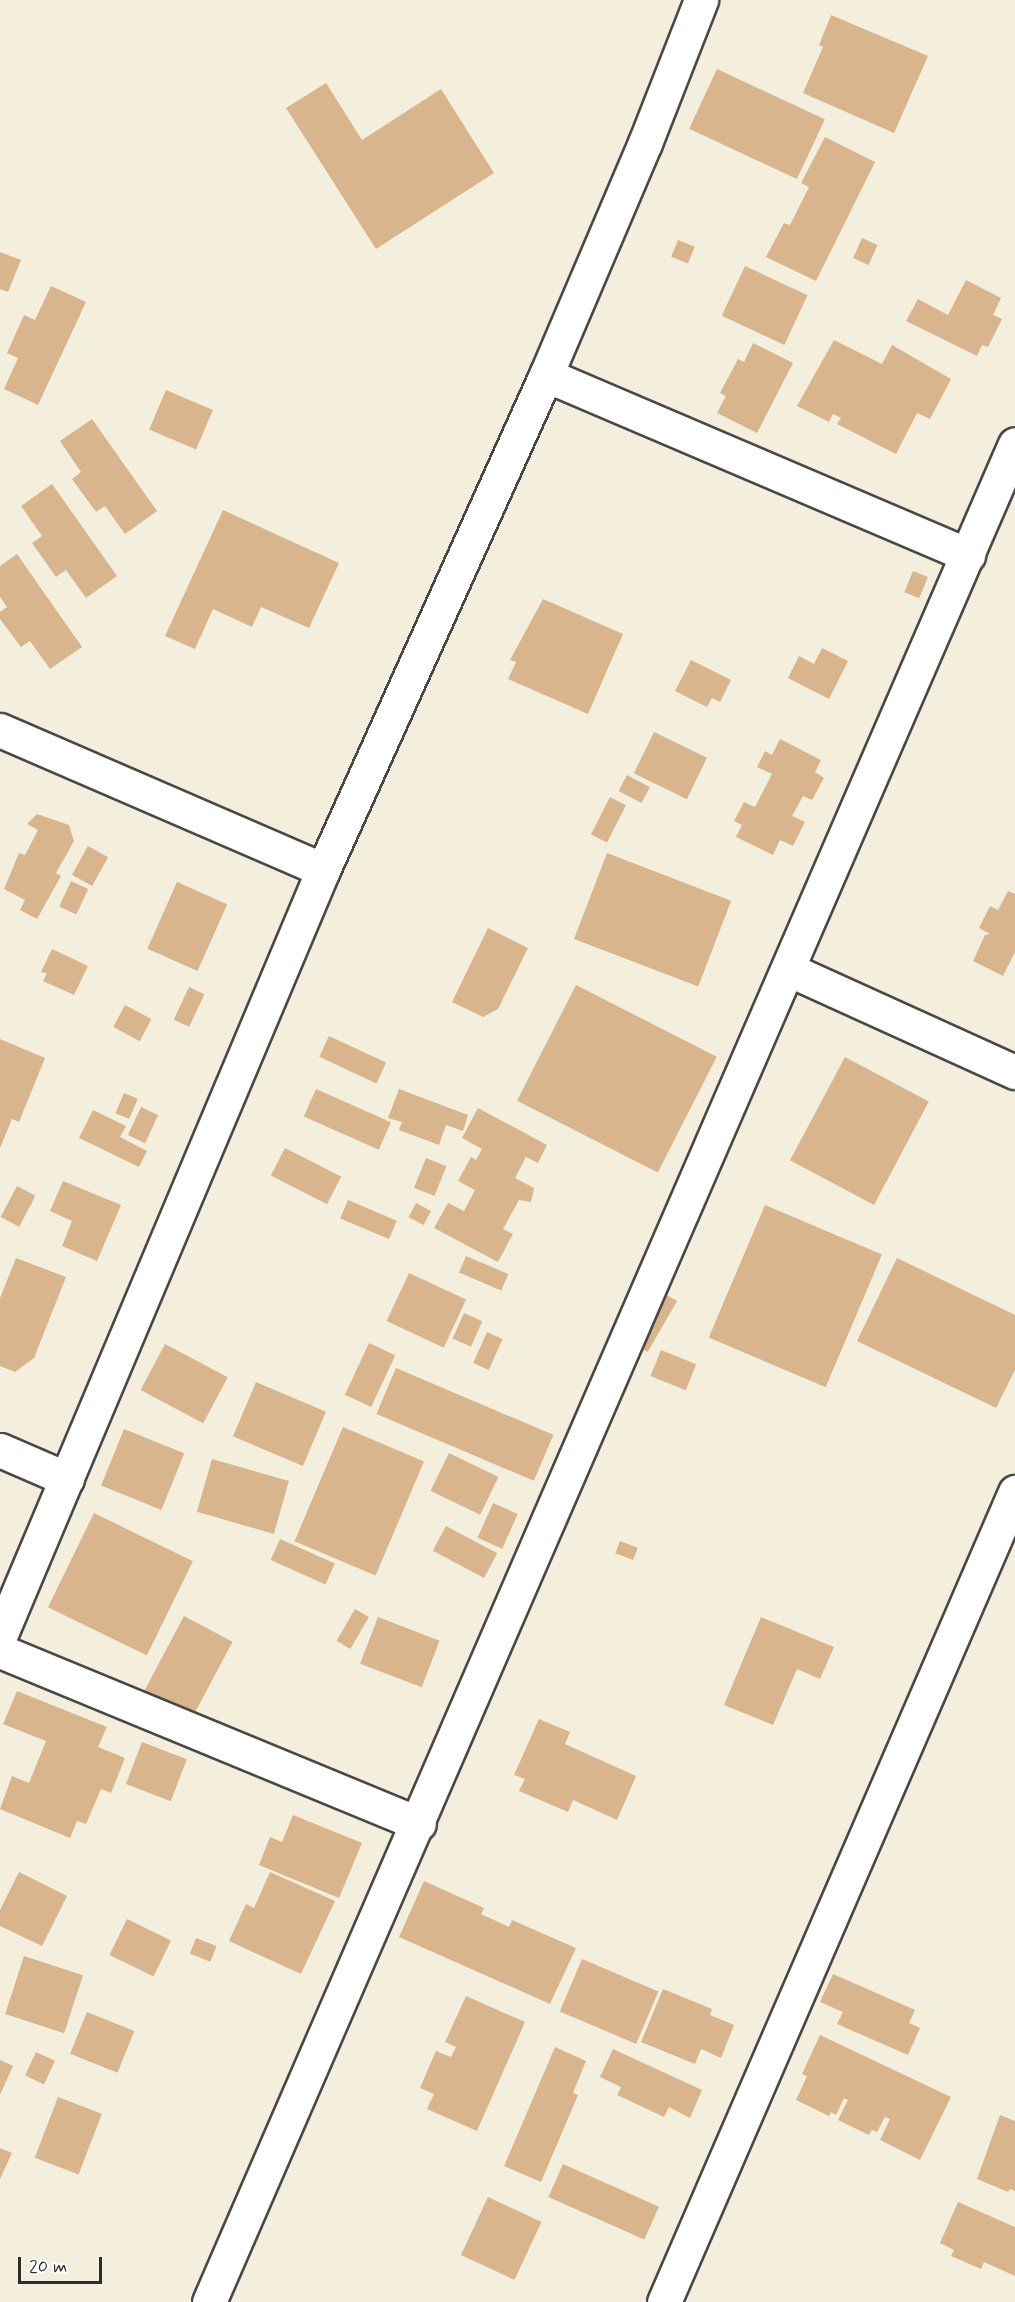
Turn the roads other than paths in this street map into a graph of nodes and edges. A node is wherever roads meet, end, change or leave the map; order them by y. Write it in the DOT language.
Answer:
graph roads {
  1 [pos="701,0"];
  2 [pos="546,375"];
  3 [pos="1015,444"];
  4 [pos="968,555"];
  5 [pos="0,730"];
  6 [pos="323,870"];
  7 [pos="790,970"];
  8 [pos="1015,1072"];
  9 [pos="0,1450"];
  10 [pos="67,1479"];
  11 [pos="1015,1492"];
  12 [pos="0,1636"];
  13 [pos="0,1651"];
  14 [pos="419,1824"];
  15 [pos="209,2302"];
  16 [pos="664,2302"];
  1 -- 2 [label="street"];
  2 -- 4 [label="street"];
  2 -- 6 [label="street"];
  3 -- 4 [label="street"];
  4 -- 7 [label="street"];
  5 -- 6 [label="street"];
  6 -- 10 [label="street"];
  7 -- 8 [label="street"];
  7 -- 14 [label="street"];
  9 -- 10 [label="street"];
  10 -- 12 [label="street"];
  11 -- 16 [label="street"];
  13 -- 14 [label="street"];
  14 -- 15 [label="street"];
}
